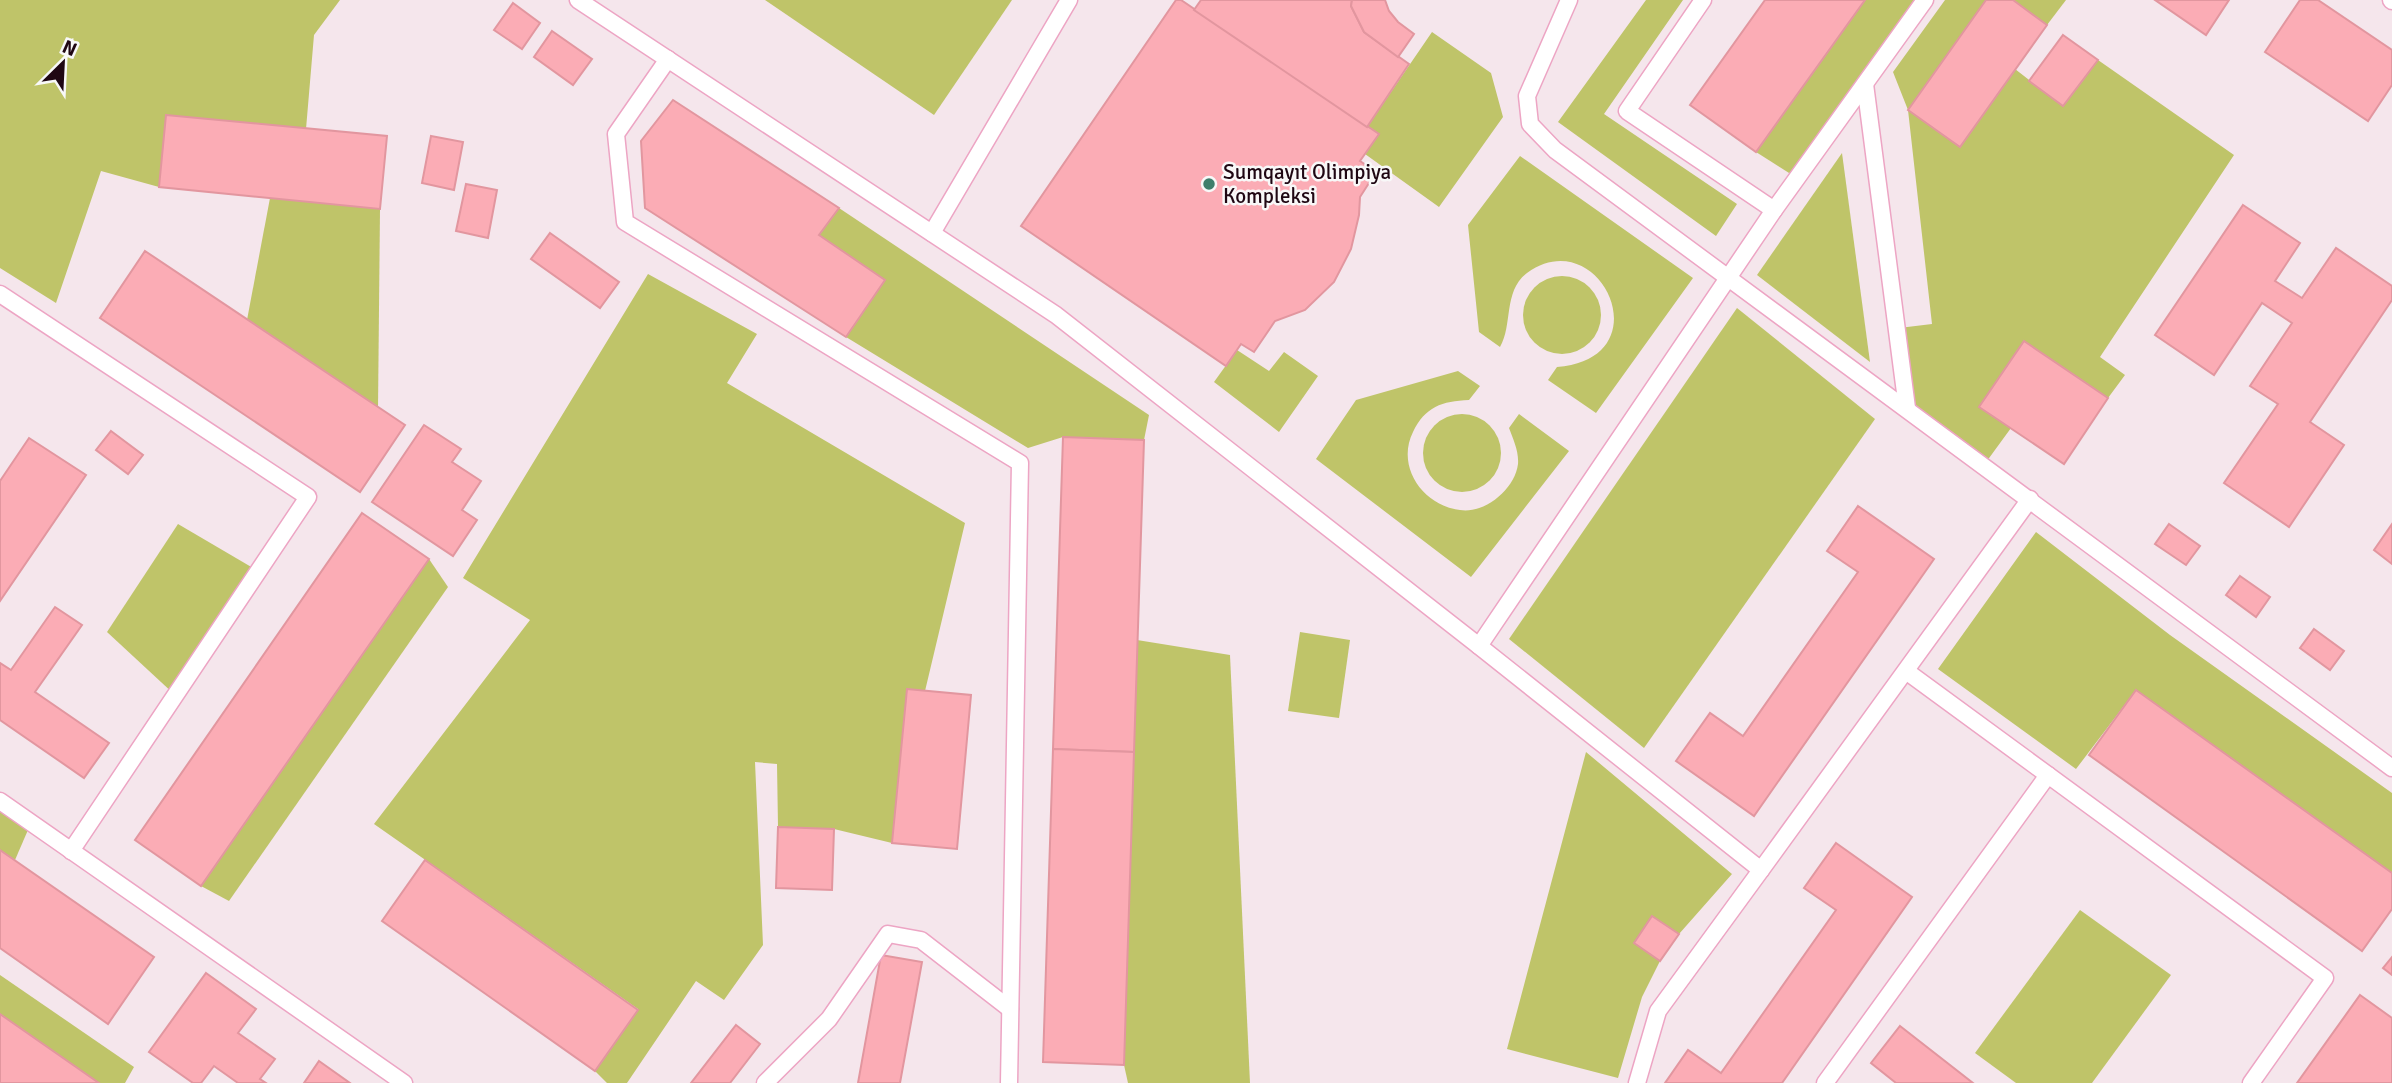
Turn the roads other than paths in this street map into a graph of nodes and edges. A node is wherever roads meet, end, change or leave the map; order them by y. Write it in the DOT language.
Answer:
graph roads {
  1 [pos="578,0"];
  2 [pos="1069,0"];
  3 [pos="1569,0"];
  4 [pos="1703,0"];
  5 [pos="1925,0"];
  6 [pos="668,60"];
  7 [pos="1865,84"];
  8 [pos="1774,210"];
  9 [pos="932,233"];
  10 [pos="1730,276"];
  11 [pos="0,294"];
  12 [pos="1908,408"];
  13 [pos="2030,499"];
  14 [pos="1479,646"];
  15 [pos="1906,671"];
  16 [pos="2392,768"];
  17 [pos="2048,775"];
  18 [pos="0,801"];
  19 [pos="71,850"];
  20 [pos="1761,870"];
  21 [pos="1010,1009"];
  22 [pos="404,1083"];
  23 [pos="765,1083"];
  24 [pos="1009,1083"];
  25 [pos="1637,1083"];
  26 [pos="1825,1083"];
  27 [pos="2251,1083"];
  1 -- 6 [label="lane"];
  2 -- 9 [label="lane"];
  3 -- 10 [label="lane"];
  4 -- 8 [label="lane"];
  5 -- 7 [label="lane"];
  6 -- 9 [label="lane"];
  6 -- 21 [label="lane"];
  7 -- 8 [label="lane"];
  7 -- 12 [label="lane"];
  8 -- 10 [label="lane"];
  9 -- 14 [label="lane"];
  10 -- 12 [label="lane"];
  10 -- 14 [label="lane"];
  11 -- 19 [label="lane"];
  12 -- 13 [label="lane"];
  13 -- 15 [label="lane"];
  13 -- 16 [label="lane"];
  14 -- 20 [label="lane"];
  15 -- 17 [label="lane"];
  15 -- 20 [label="lane"];
  17 -- 26 [label="lane"];
  17 -- 27 [label="lane"];
  18 -- 19 [label="lane"];
  19 -- 22 [label="lane"];
  20 -- 25 [label="lane"];
  21 -- 23 [label="lane"];
  21 -- 24 [label="lane"];
}
